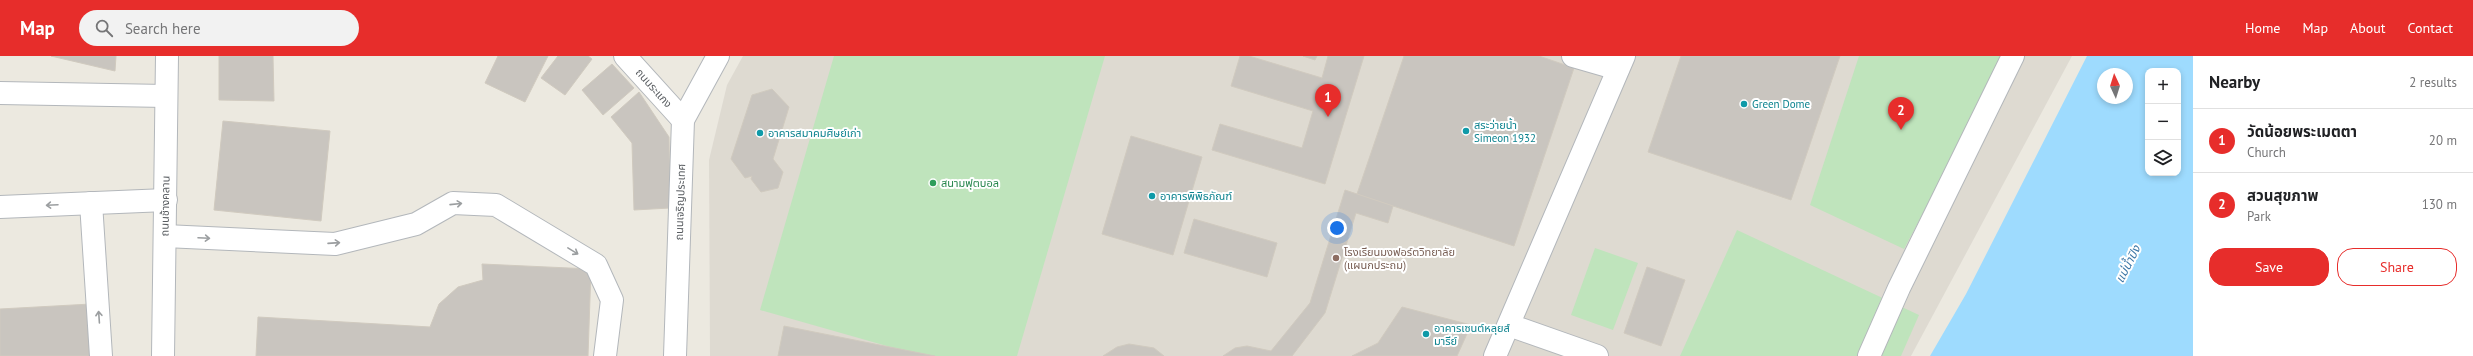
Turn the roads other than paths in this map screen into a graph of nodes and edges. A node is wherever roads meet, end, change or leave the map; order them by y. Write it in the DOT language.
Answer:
graph roads {
  1 [pos="167,56"];
  2 [pos="625,56"];
  3 [pos="718,56"];
  4 [pos="1573,56"];
  5 [pos="2013,56"];
  6 [pos="1621,63"];
  7 [pos="0,93"];
  8 [pos="166,96"];
  9 [pos="683,120"];
  10 [pos="166,200"];
  11 [pos="91,203"];
  12 [pos="0,207"];
  13 [pos="165,236"];
  14 [pos="1509,325"];
  15 [pos="101,356"];
  16 [pos="163,356"];
  17 [pos="605,356"];
  18 [pos="675,356"];
  19 [pos="1495,356"];
  20 [pos="1597,356"];
  21 [pos="1869,356"];
  1 -- 8 [label="street, ถนนช้างคลาน"];
  2 -- 9 [label="street, ถนนระแกง"];
  3 -- 9 [label="street, ถนนเจริญประเทศ"];
  4 -- 6 [label="street"];
  5 -- 21 [label="street"];
  6 -- 14 [label="street"];
  7 -- 8 [label="street"];
  8 -- 10 [label="street, ถนนช้างคลาน"];
  9 -- 18 [label="street, ถนนเจริญประเทศ"];
  10 -- 11 [label="street"];
  10 -- 13 [label="street, ถนนช้างคลาน"];
  11 -- 12 [label="street, one-way"];
  15 -- 11 [label="street, one-way"];
  13 -- 16 [label="street, ถนนช้างคลาน"];
  13 -- 17 [label="street, one-way"];
  14 -- 19 [label="street"];
  14 -- 20 [label="street"];
}
